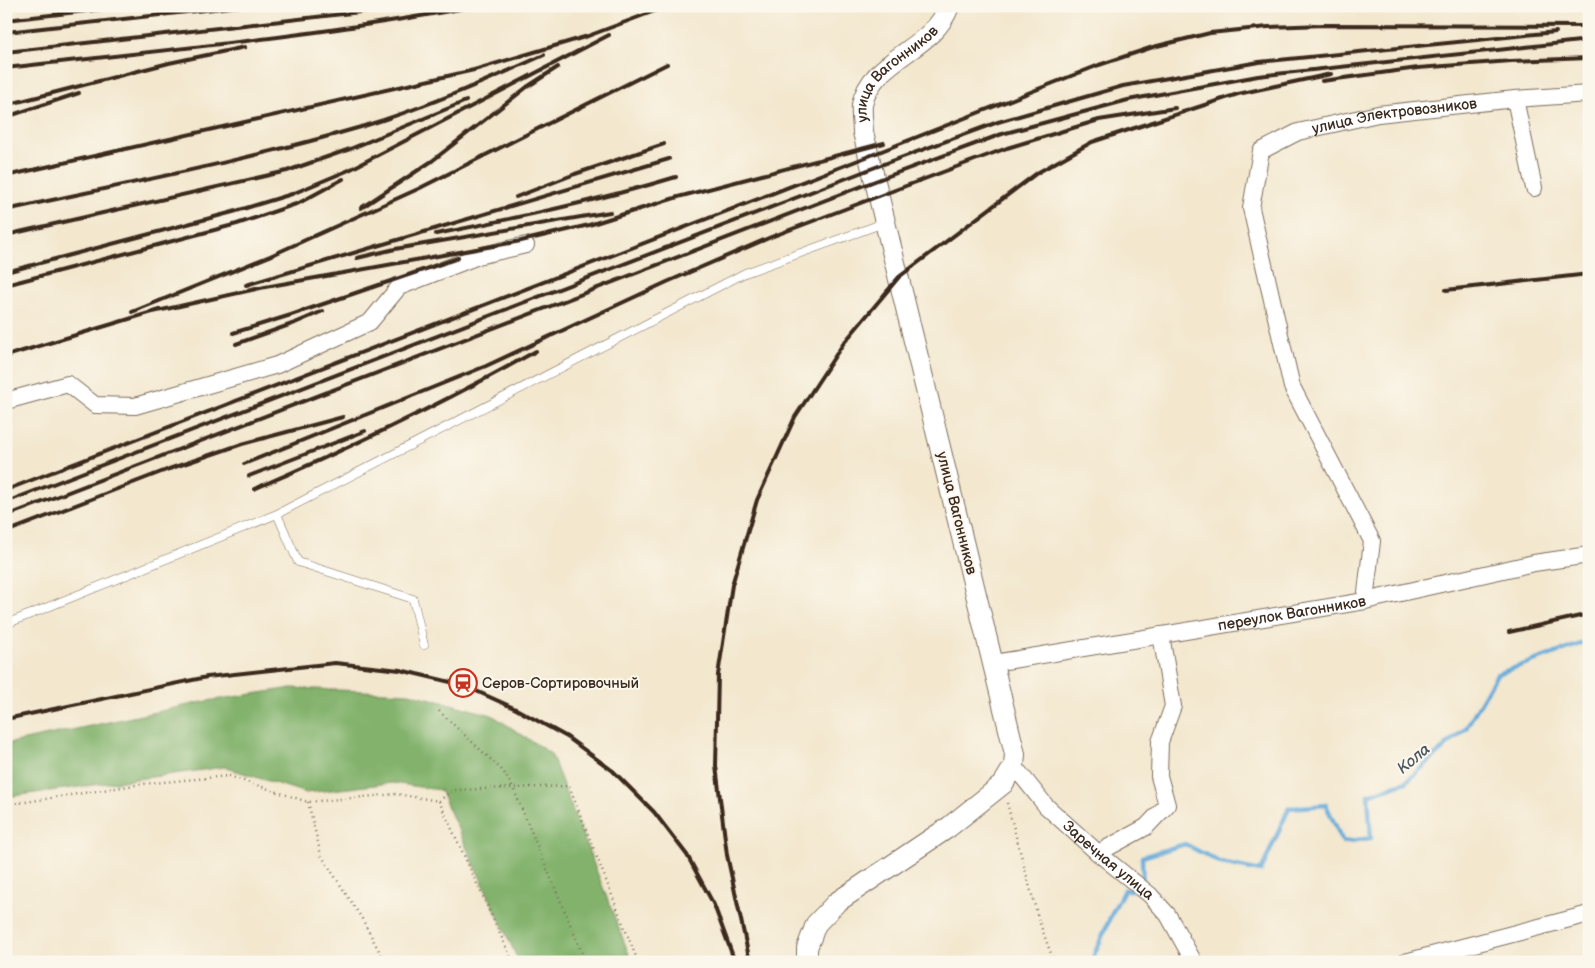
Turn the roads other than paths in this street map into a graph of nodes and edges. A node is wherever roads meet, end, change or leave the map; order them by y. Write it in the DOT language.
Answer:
graph roads {
  1 [pos="949,6"];
  2 [pos="1589,94"];
  3 [pos="1515,99"];
  4 [pos="1534,188"];
  5 [pos="886,222"];
  6 [pos="526,245"];
  7 [pos="6,401"];
  8 [pos="277,514"];
  9 [pos="1589,555"];
  10 [pos="1365,601"];
  11 [pos="6,624"];
  12 [pos="1161,635"];
  13 [pos="424,645"];
  14 [pos="994,663"];
  15 [pos="1014,766"];
  16 [pos="1098,853"];
  17 [pos="1589,914"];
  18 [pos="807,962"];
  19 [pos="1194,962"];
  20 [pos="1405,962"];
  1 -- 5 [label="street, улица Вагонников"];
  2 -- 3 [label="street, улица Электровозников"];
  3 -- 4 [label="street"];
  3 -- 10 [label="street, улица Электровозников"];
  5 -- 8 [label="lane"];
  5 -- 14 [label="street, улица Вагонников"];
  6 -- 7 [label="street"];
  8 -- 11 [label="lane"];
  8 -- 13 [label="lane"];
  9 -- 10 [label="street, переулок Вагонников"];
  10 -- 12 [label="street, переулок Вагонников"];
  12 -- 14 [label="street, переулок Вагонников"];
  12 -- 16 [label="street"];
  14 -- 15 [label="street, улица Вагонников"];
  15 -- 16 [label="street, Заречная улица"];
  15 -- 18 [label="street"];
  16 -- 19 [label="street, Заречная улица"];
  17 -- 20 [label="street"];
}
